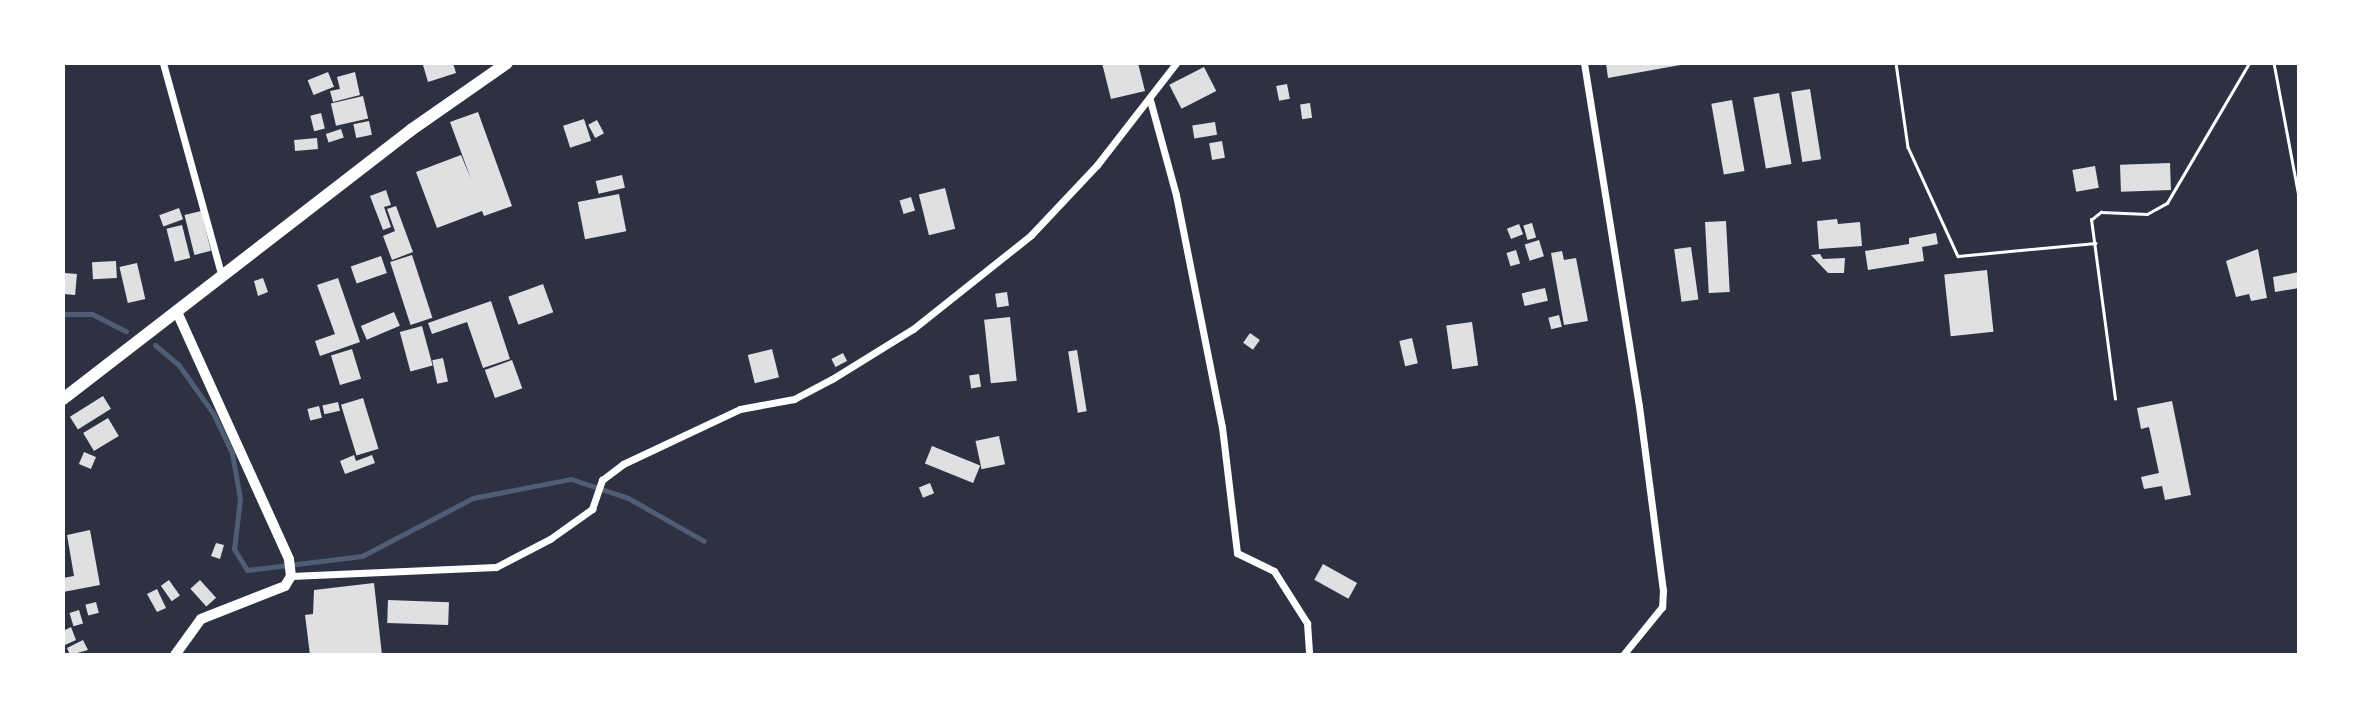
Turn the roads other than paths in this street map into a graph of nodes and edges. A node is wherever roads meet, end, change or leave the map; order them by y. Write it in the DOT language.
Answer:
graph roads {
  1 [pos="163,63"];
  2 [pos="507,63"];
  3 [pos="1176,63"];
  4 [pos="1584,63"];
  5 [pos="1150,100"];
  6 [pos="222,278"];
  7 [pos="176,310"];
  8 [pos="63,399"];
  9 [pos="291,574"];
  10 [pos="175,655"];
  11 [pos="1310,655"];
  12 [pos="1623,655"];
  1 -- 6 [label="street"];
  2 -- 6 [label="main road"];
  3 -- 5 [label="street"];
  4 -- 12 [label="street"];
  5 -- 9 [label="street"];
  5 -- 11 [label="street"];
  6 -- 7 [label="main road"];
  7 -- 8 [label="main road"];
  7 -- 9 [label="street"];
  9 -- 10 [label="street"];
}
